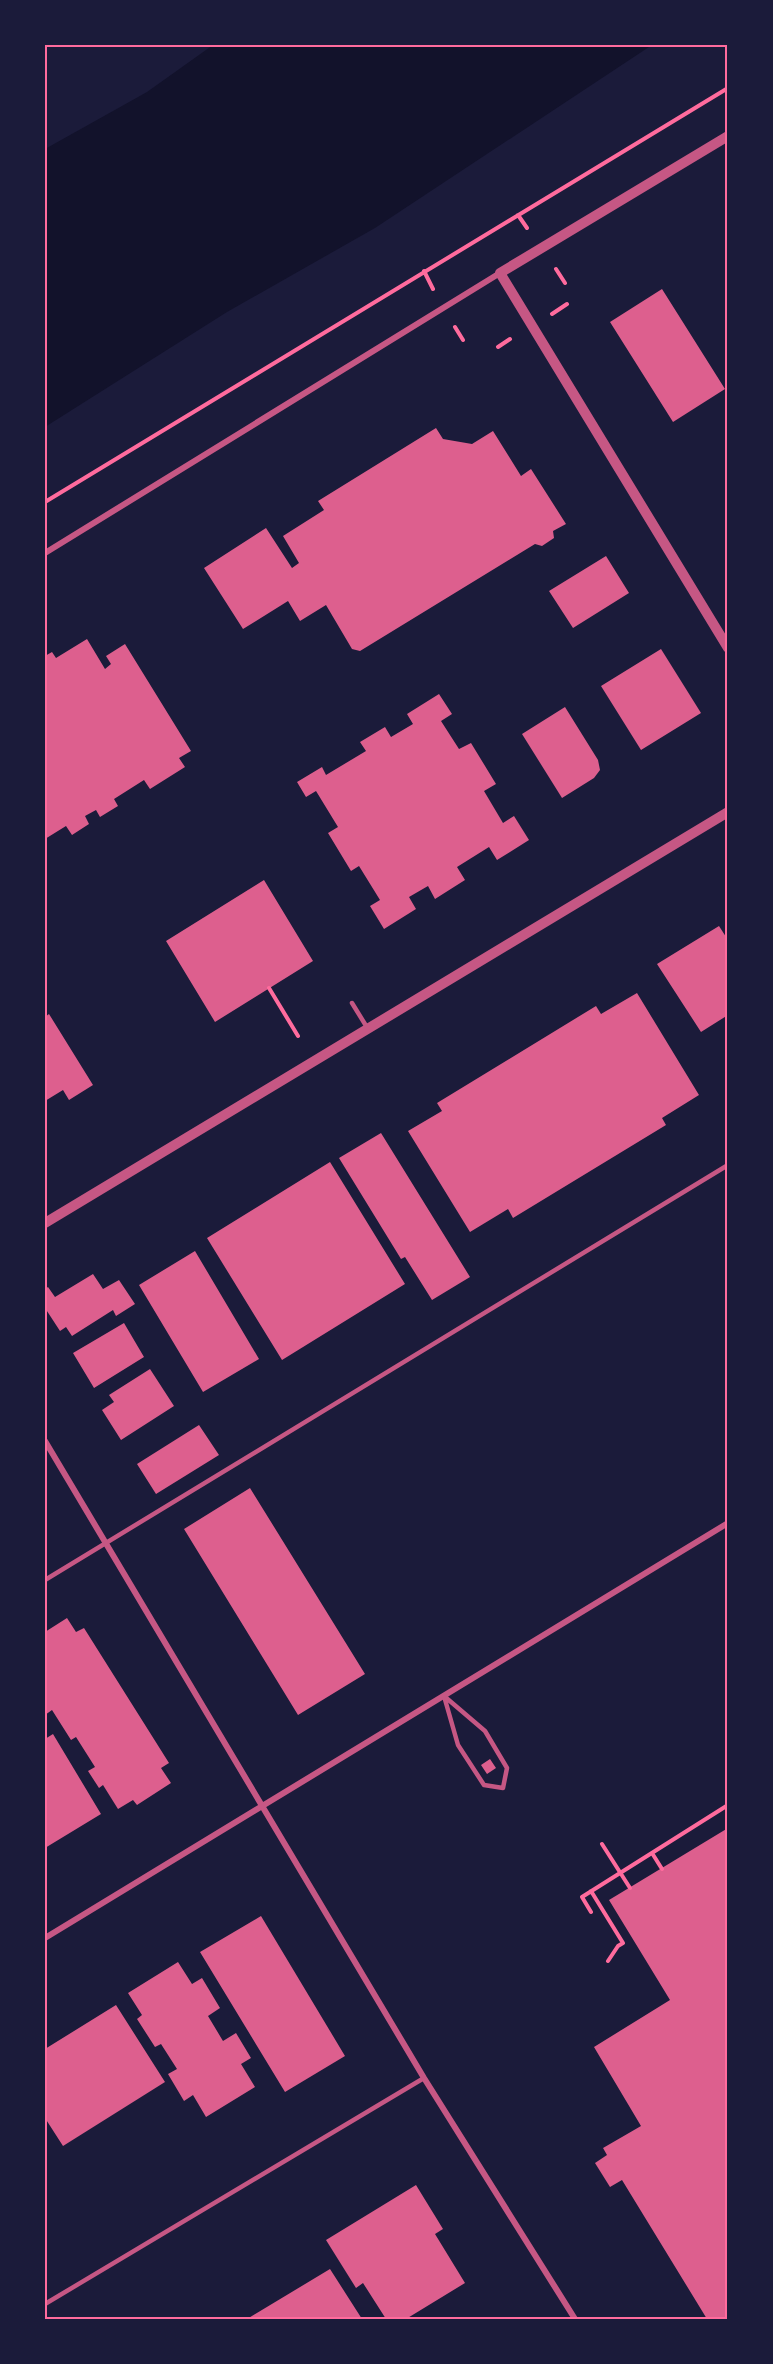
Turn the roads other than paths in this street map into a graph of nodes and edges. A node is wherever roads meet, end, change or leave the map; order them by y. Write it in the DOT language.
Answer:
graph roads {
  1 [pos="728,136"];
  2 [pos="500,273"];
  3 [pos="45,553"];
  4 [pos="728,648"];
  5 [pos="728,812"];
  6 [pos="352,1003"];
  7 [pos="368,1029"];
  8 [pos="728,1165"];
  9 [pos="45,1222"];
  10 [pos="45,1441"];
  11 [pos="728,1523"];
  12 [pos="106,1543"];
  13 [pos="45,1580"];
  14 [pos="444,1696"];
  15 [pos="263,1806"];
  16 [pos="45,1938"];
  17 [pos="424,2078"];
  18 [pos="45,2304"];
  19 [pos="575,2319"];
  1 -- 2 [label="street"];
  2 -- 3 [label="street"];
  2 -- 4 [label="street"];
  5 -- 7 [label="street"];
  6 -- 7 [label="lane"];
  7 -- 9 [label="street"];
  8 -- 12 [label="lane"];
  10 -- 12 [label="street"];
  11 -- 14 [label="street"];
  12 -- 13 [label="lane"];
  12 -- 15 [label="street"];
  14 -- 14 [label="lane"];
  14 -- 15 [label="street"];
  15 -- 16 [label="street"];
  15 -- 17 [label="street"];
  17 -- 18 [label="lane"];
  17 -- 19 [label="street"];
}
